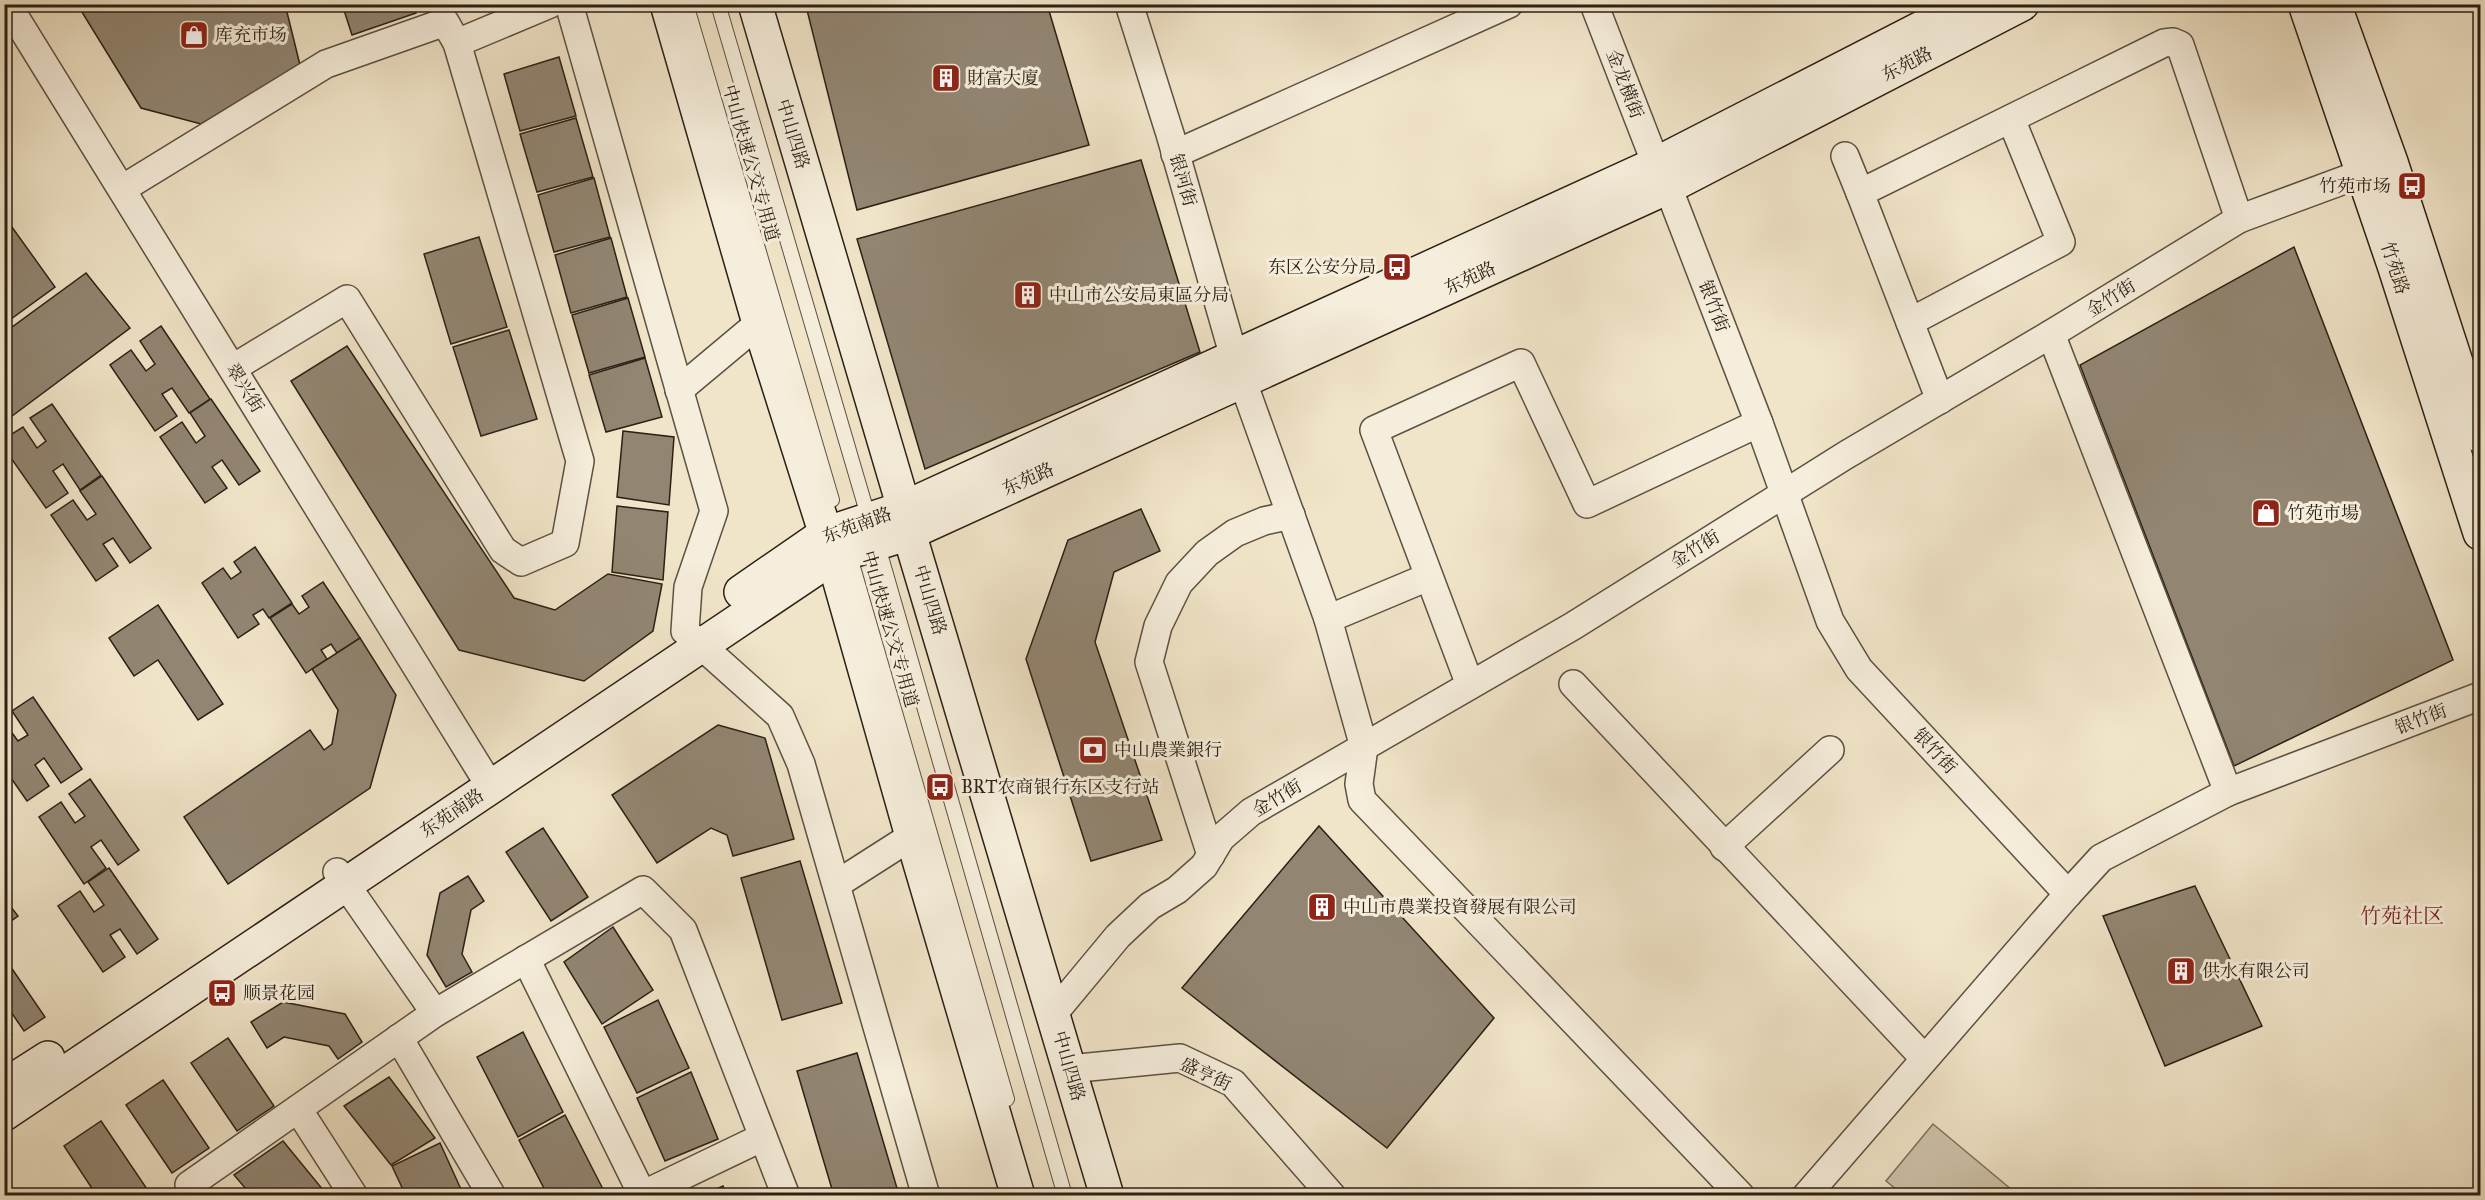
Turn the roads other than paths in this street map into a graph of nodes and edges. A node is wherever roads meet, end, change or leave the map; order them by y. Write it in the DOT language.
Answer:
graph roads {
  1 [pos="7,4"];
  2 [pos="550,4"];
  3 [pos="569,4"];
  4 [pos="666,4"];
  5 [pos="686,4"];
  6 [pos="717,4"];
  7 [pos="755,4"];
  8 [pos="1129,4"];
  9 [pos="1509,4"];
  10 [pos="1594,4"];
  11 [pos="1968,4"];
  12 [pos="2022,4"];
  13 [pos="2305,4"];
  14 [pos="2334,4"];
  15 [pos="457,43"];
  16 [pos="2011,119"];
  17 [pos="1175,154"];
  18 [pos="1845,156"];
  19 [pos="2377,168"];
  20 [pos="1662,176"];
  21 [pos="122,189"];
  22 [pos="1860,193"];
  23 [pos="2239,219"];
  24 [pos="1910,322"];
  25 [pos="759,323"];
  26 [pos="2051,334"];
  27 [pos="233,368"];
  28 [pos="1238,370"];
  29 [pos="679,390"];
  30 [pos="1940,400"];
  31 [pos="1759,423"];
  32 [pos="2481,436"];
  33 [pos="1785,494"];
  34 [pos="1291,515"];
  35 [pos="907,521"];
  36 [pos="2481,533"];
  37 [pos="849,539"];
  38 [pos="1428,577"];
  39 [pos="1328,619"];
  40 [pos="693,638"];
  41 [pos="1573,684"];
  42 [pos="1470,685"];
  43 [pos="2481,696"];
  44 [pos="1364,747"];
  45 [pos="1830,750"];
  46 [pos="482,772"];
  47 [pos="2228,792"];
  48 [pos="912,836"];
  49 [pos="1724,847"];
  50 [pos="1211,855"];
  51 [pos="341,879"];
  52 [pos="837,884"];
  53 [pos="2068,894"];
  54 [pos="526,959"];
  55 [pos="435,1013"];
  56 [pos="1054,1013"];
  57 [pos="399,1038"];
  58 [pos="1924,1058"];
  59 [pos="1069,1069"];
  60 [pos="4,1086"];
  61 [pos="298,1109"];
  62 [pos="4,1114"];
  63 [pos="1011,1115"];
  64 [pos="763,1137"];
  65 [pos="641,1195"];
  66 [pos="196,1196"];
  67 [pos="354,1196"];
  68 [pos="492,1196"];
  69 [pos="786,1196"];
  70 [pos="926,1196"];
  71 [pos="1018,1196"];
  72 [pos="1065,1196"];
  73 [pos="1107,1196"];
  74 [pos="1332,1196"];
  75 [pos="1741,1196"];
  76 [pos="1806,1196"];
  1 -- 21 [label="street, 翠兴街"];
  2 -- 15 [label="street"];
  3 -- 29 [label="street"];
  4 -- 25 [label="street"];
  5 -- 37 [label="lane, 中山快速公交专用道"];
  6 -- 37 [label="lane, 中山快速公交专用道"];
  7 -- 35 [label="street, 中山四路"];
  8 -- 17 [label="street, 银河街"];
  9 -- 17 [label="street"];
  10 -- 20 [label="street, 金龙横街"];
  11 -- 20 [label="street, 东苑路"];
  12 -- 20 [label="street, 东苑路"];
  13 -- 19 [label="street, 竹苑路"];
  14 -- 19 [label="street, 竹苑路"];
  15 -- 21 [label="street"];
  15 -- 27 [label="street"];
  16 -- 22 [label="street"];
  16 -- 23 [label="street"];
  16 -- 24 [label="street"];
  17 -- 28 [label="street, 银河街"];
  18 -- 22 [label="street"];
  19 -- 23 [label="street, 金竹街"];
  19 -- 32 [label="street, 竹苑路"];
  19 -- 36 [label="street, 竹苑路"];
  20 -- 28 [label="street, 东苑路"];
  20 -- 31 [label="street, 银竹街"];
  21 -- 27 [label="street, 翠兴街"];
  22 -- 24 [label="street"];
  23 -- 26 [label="street, 金竹街"];
  24 -- 30 [label="street"];
  25 -- 29 [label="street"];
  25 -- 37 [label="street"];
  26 -- 30 [label="street, 金竹街"];
  26 -- 47 [label="street"];
  27 -- 46 [label="street, 翠兴街"];
  28 -- 34 [label="street, 银河街"];
  28 -- 35 [label="street, 东苑路"];
  29 -- 40 [label="street"];
  30 -- 33 [label="street, 金竹街"];
  31 -- 33 [label="street, 银竹街"];
  31 -- 38 [label="street"];
  33 -- 42 [label="street, 金竹街"];
  33 -- 53 [label="street, 银竹街"];
  34 -- 39 [label="street, 银河街"];
  34 -- 50 [label="street"];
  35 -- 37 [label="street, 东苑南路"];
  35 -- 56 [label="street, 中山四路"];
  37 -- 40 [label="street, 东苑南路"];
  37 -- 48 [label="street"];
  37 -- 63 [label="lane, 中山快速公交专用道"];
  37 -- 72 [label="lane, 中山快速公交专用道"];
  38 -- 39 [label="street"];
  38 -- 42 [label="street"];
  39 -- 44 [label="street, 银河街"];
  40 -- 46 [label="street, 东苑南路"];
  40 -- 51 [label="street, 东苑南路"];
  40 -- 52 [label="street"];
  41 -- 49 [label="street"];
  42 -- 44 [label="street, 金竹街"];
  43 -- 47 [label="street, 银竹街"];
  44 -- 50 [label="street, 金竹街"];
  44 -- 75 [label="street"];
  45 -- 49 [label="street"];
  46 -- 51 [label="street, 东苑南路"];
  47 -- 53 [label="street, 银竹街"];
  48 -- 52 [label="street"];
  48 -- 71 [label="street"];
  49 -- 58 [label="street"];
  50 -- 56 [label="street, 金竹街"];
  51 -- 55 [label="street"];
  51 -- 60 [label="street, 东苑南路"];
  51 -- 62 [label="street, 东苑南路"];
  52 -- 70 [label="street"];
  53 -- 58 [label="street"];
  54 -- 55 [label="street"];
  54 -- 64 [label="street"];
  54 -- 65 [label="street"];
  55 -- 57 [label="street"];
  56 -- 59 [label="street, 中山四路"];
  57 -- 61 [label="street"];
  57 -- 68 [label="street"];
  58 -- 76 [label="street"];
  59 -- 73 [label="street, 中山四路"];
  59 -- 74 [label="street, 盛亨街"];
  61 -- 66 [label="street"];
  61 -- 67 [label="street"];
  64 -- 65 [label="street"];
  64 -- 69 [label="street"];
}
